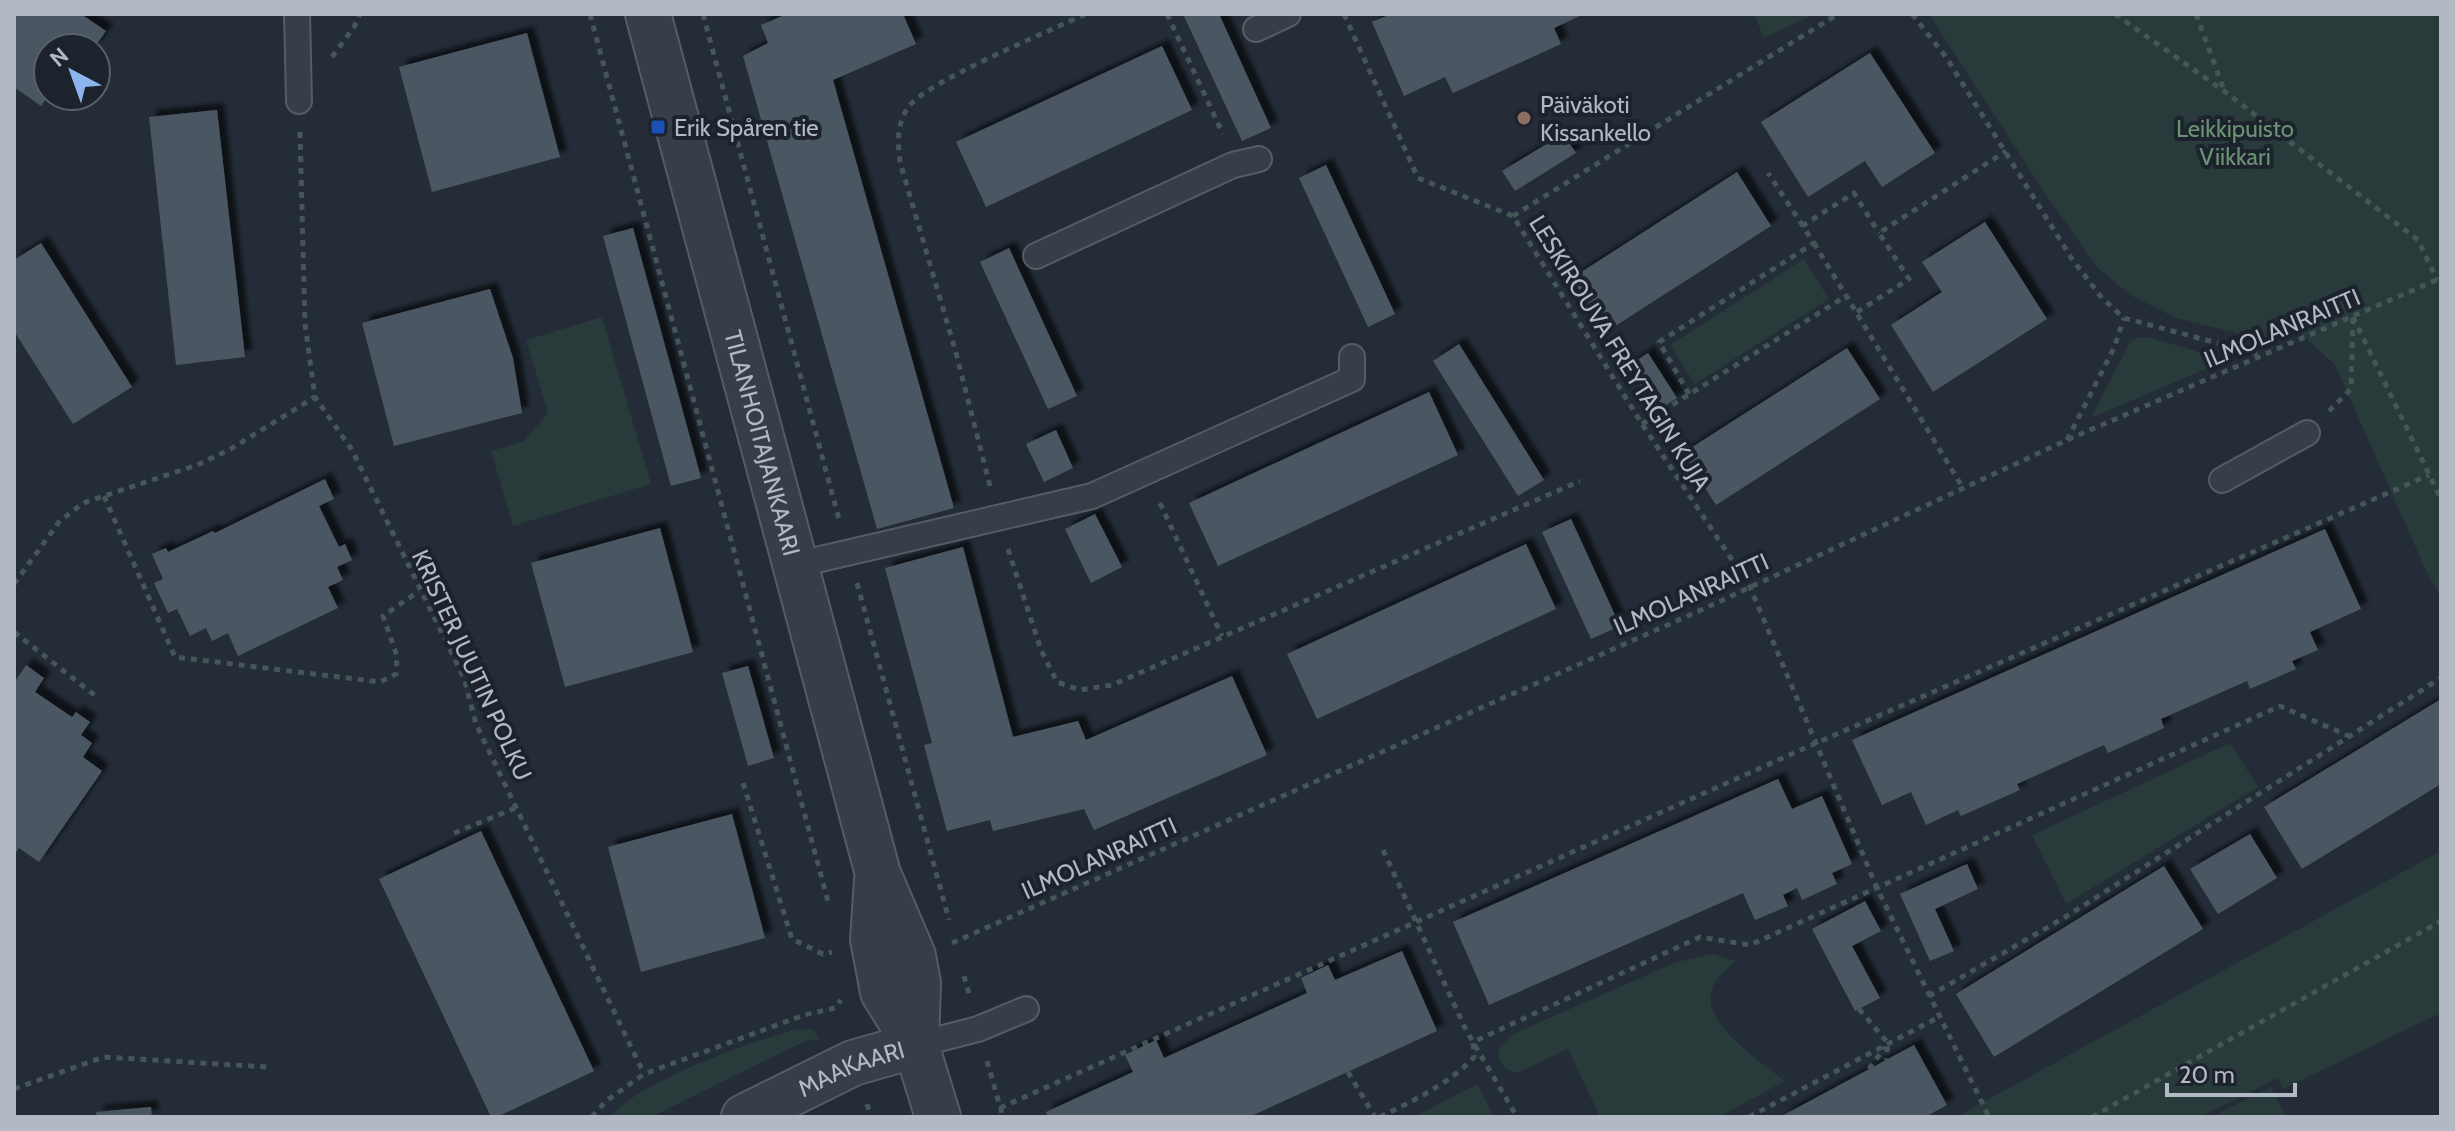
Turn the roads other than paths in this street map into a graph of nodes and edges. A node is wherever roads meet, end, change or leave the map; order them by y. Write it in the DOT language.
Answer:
graph roads {
  1 [pos="297,14"];
  2 [pos="648,14"];
  3 [pos="1288,14"];
  4 [pos="1256,29"];
  5 [pos="299,101"];
  6 [pos="1248,162"];
  7 [pos="1036,256"];
  8 [pos="1352,357"];
  9 [pos="2307,433"];
  10 [pos="2222,480"];
  11 [pos="795,565"];
  12 [pos="1026,1009"];
  13 [pos="916,1045"];
  14 [pos="744,1117"];
  15 [pos="938,1117"];
  1 -- 5 [label="lane"];
  2 -- 11 [label="street, TILANHOITAJANKAARI"];
  3 -- 4 [label="lane"];
  6 -- 7 [label="lane"];
  8 -- 11 [label="lane"];
  9 -- 10 [label="lane"];
  11 -- 13 [label="street, TILANHOITAJANKAARI"];
  12 -- 13 [label="lane"];
  13 -- 14 [label="street, MAAKAARI"];
  13 -- 15 [label="street, TILANHOITAJANKAARI"];
}
